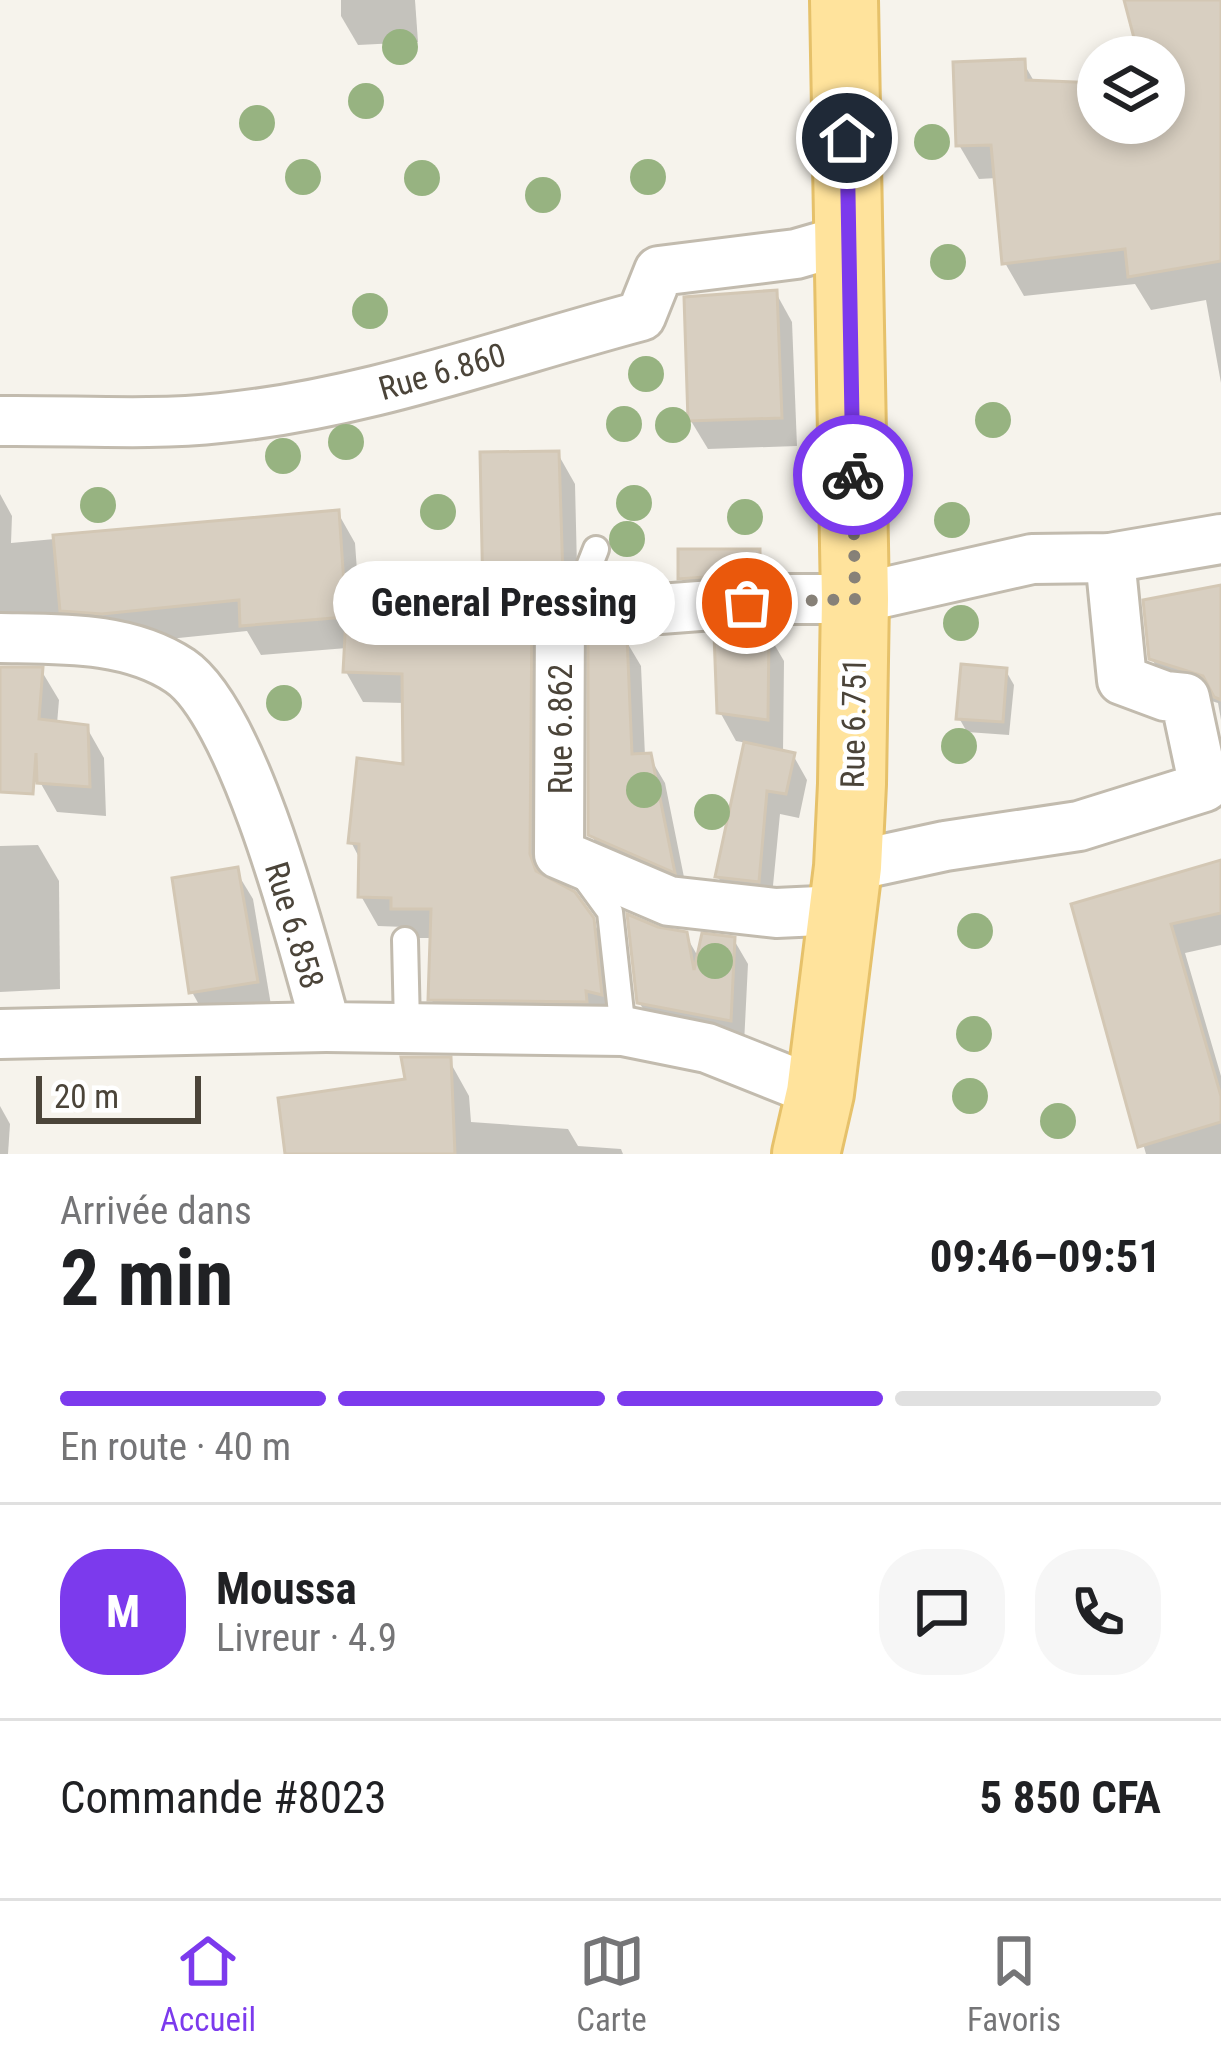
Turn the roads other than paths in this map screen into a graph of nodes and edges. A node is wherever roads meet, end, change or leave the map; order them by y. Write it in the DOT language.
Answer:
graph roads {
  1 [pos="844,0"];
  2 [pos="848,239"];
  3 [pos="0,421"];
  4 [pos="1221,539"];
  5 [pos="596,549"];
  6 [pos="1110,558"];
  7 [pos="855,599"];
  8 [pos="560,608"];
  9 [pos="0,638"];
  10 [pos="559,854"];
  11 [pos="844,889"];
  12 [pos="405,940"];
  13 [pos="407,1025"];
  14 [pos="326,1027"];
  15 [pos="623,1031"];
  16 [pos="0,1034"];
  17 [pos="813,1124"];
  1 -- 2 [label="main road, Rue 6.751"];
  2 -- 3 [label="street, Rue 6.860"];
  2 -- 7 [label="main road, Rue 6.751"];
  4 -- 6 [label="street"];
  5 -- 8 [label="lane"];
  6 -- 7 [label="street"];
  6 -- 11 [label="street"];
  7 -- 8 [label="street"];
  7 -- 11 [label="main road, Rue 6.751"];
  8 -- 10 [label="street, Rue 6.862"];
  9 -- 14 [label="street, Rue 6.858"];
  10 -- 11 [label="street"];
  10 -- 15 [label="lane"];
  11 -- 17 [label="main road, Rue 6.751"];
  12 -- 13 [label="lane"];
  13 -- 14 [label="street, Rue 6.858"];
  13 -- 15 [label="street, Rue 6.858"];
  14 -- 16 [label="street"];
  15 -- 17 [label="street, Rue 6.858"];
}
